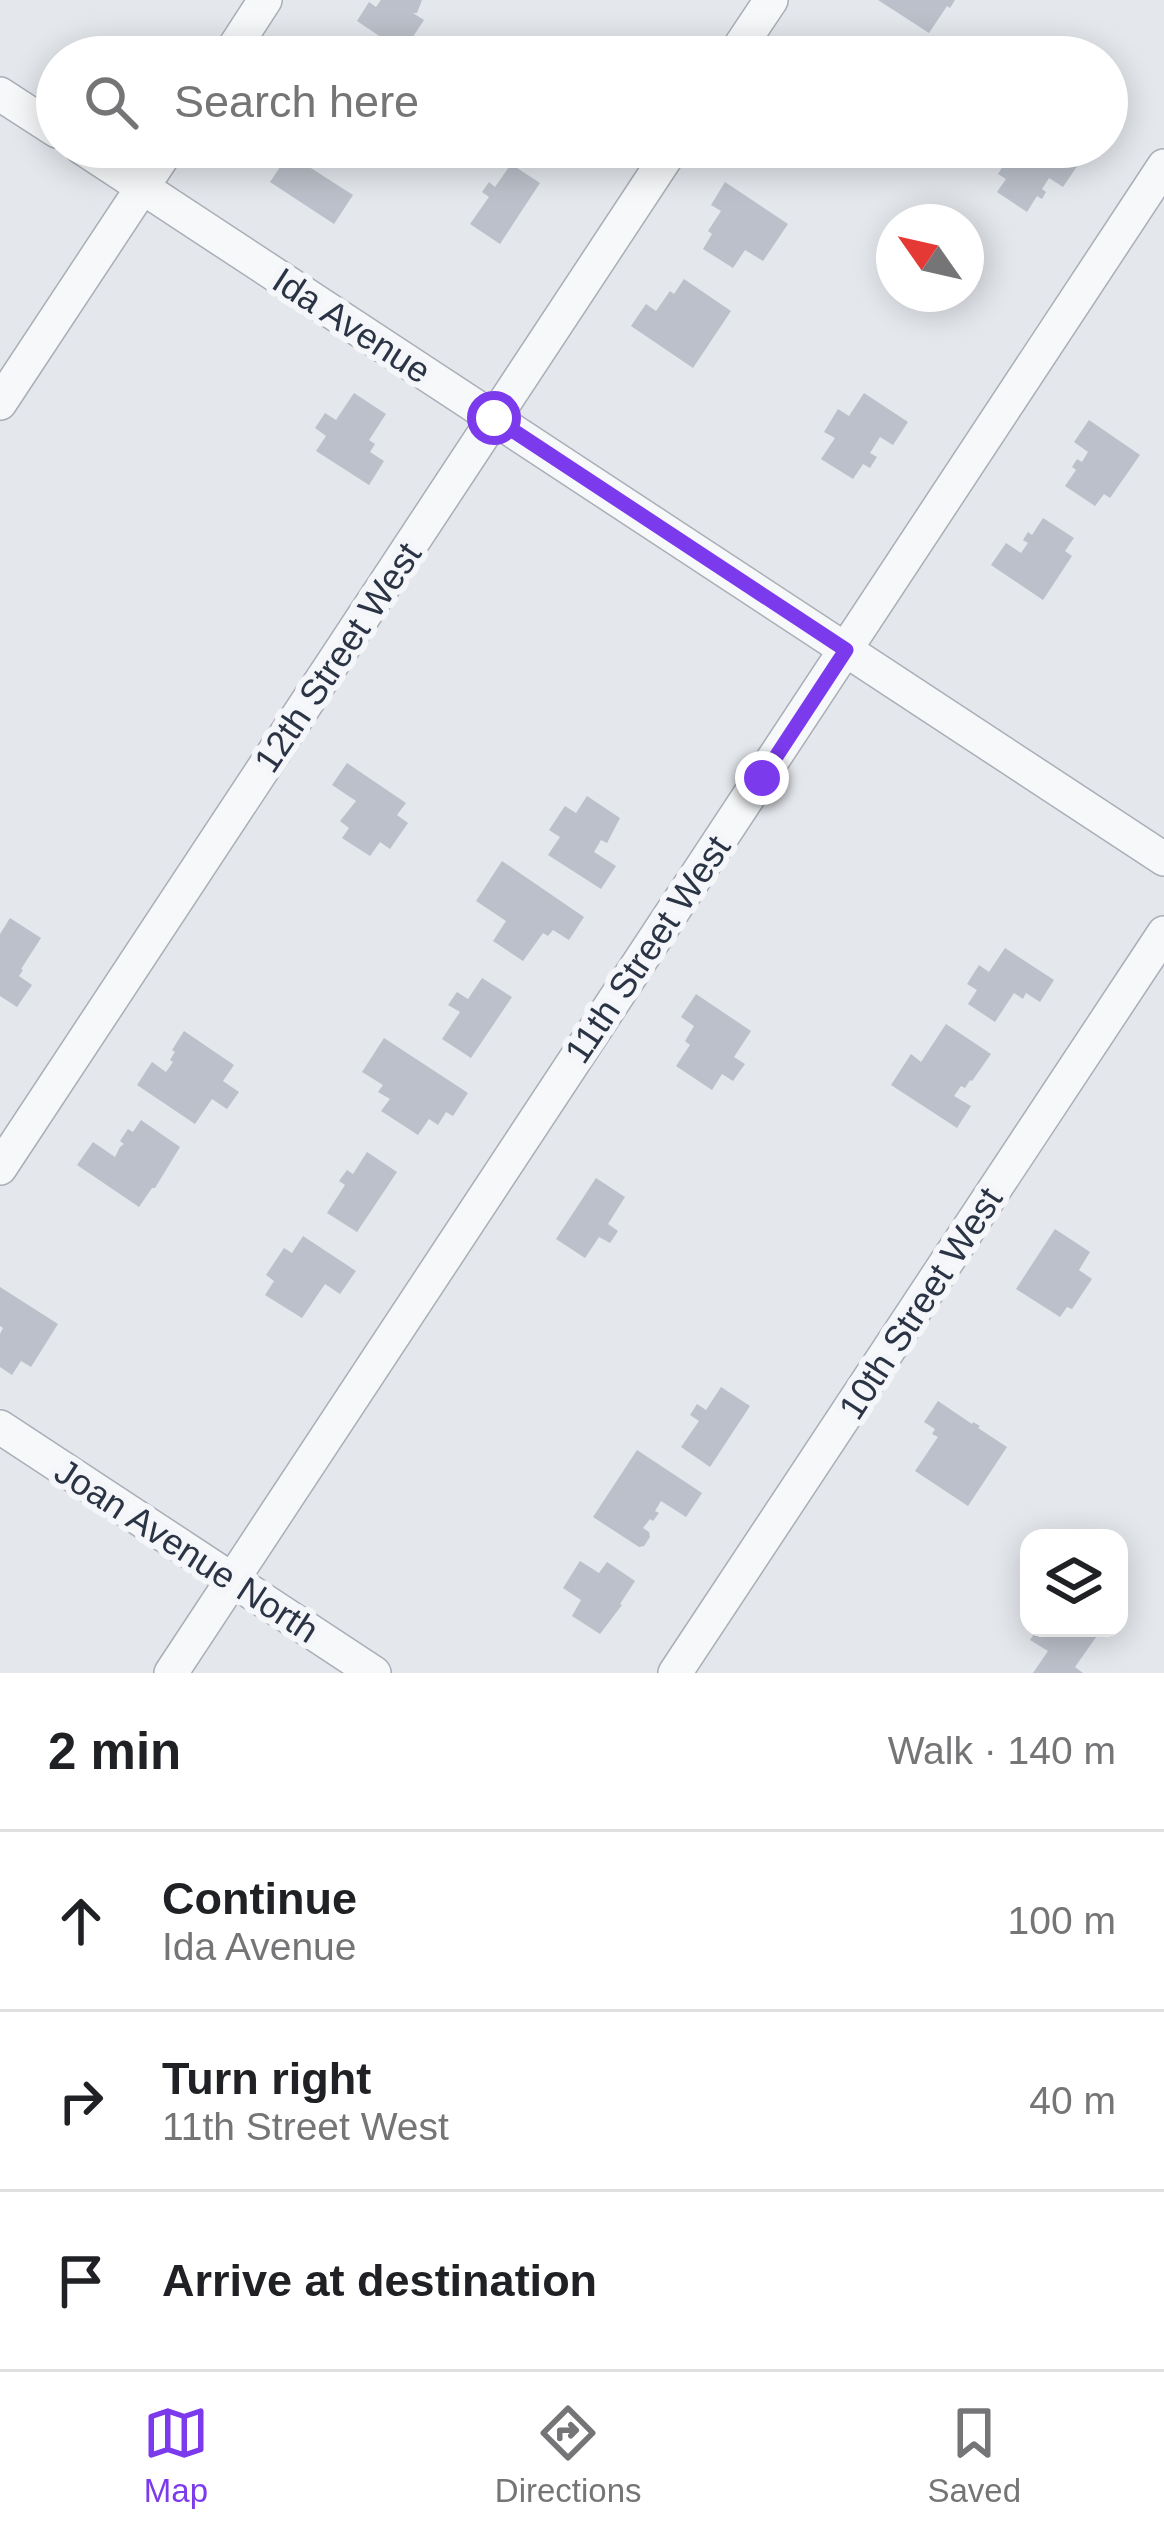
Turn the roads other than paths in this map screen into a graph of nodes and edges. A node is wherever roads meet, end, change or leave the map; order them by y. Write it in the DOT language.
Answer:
graph roads {
  1 [pos="265,0"];
  2 [pos="771,0"];
  3 [pos="242,36"];
  4 [pos="747,36"];
  5 [pos="0,94"];
  6 [pos="36,117"];
  7 [pos="1164,166"];
  8 [pos="113,168"];
  9 [pos="156,168"];
  10 [pos="659,168"];
  11 [pos="143,188"];
  12 [pos="0,403"];
  13 [pos="494,418"];
  14 [pos="846,650"];
  15 [pos="1164,859"];
  16 [pos="1164,933"];
  17 [pos="0,1168"];
  18 [pos="0,1427"];
  19 [pos="232,1579"];
  20 [pos="171,1673"];
  21 [pos="374,1673"];
  22 [pos="675,1673"];
  1 -- 3 [label="street"];
  2 -- 4 [label="street"];
  5 -- 6 [label="street"];
  7 -- 14 [label="street, 11th Street West"];
  8 -- 11 [label="street, Ida Avenue"];
  9 -- 11 [label="street"];
  10 -- 13 [label="street, 12th Street West"];
  11 -- 12 [label="street"];
  11 -- 13 [label="street, Ida Avenue"];
  13 -- 14 [label="street, Ida Avenue"];
  13 -- 17 [label="street, 12th Street West"];
  14 -- 15 [label="street, Ida Avenue"];
  14 -- 19 [label="street, 11th Street West"];
  16 -- 22 [label="street, 10th Street West"];
  18 -- 19 [label="street, Joan Avenue North"];
  19 -- 20 [label="street, 11th Street West"];
  19 -- 21 [label="street, Joan Avenue North"];
}
